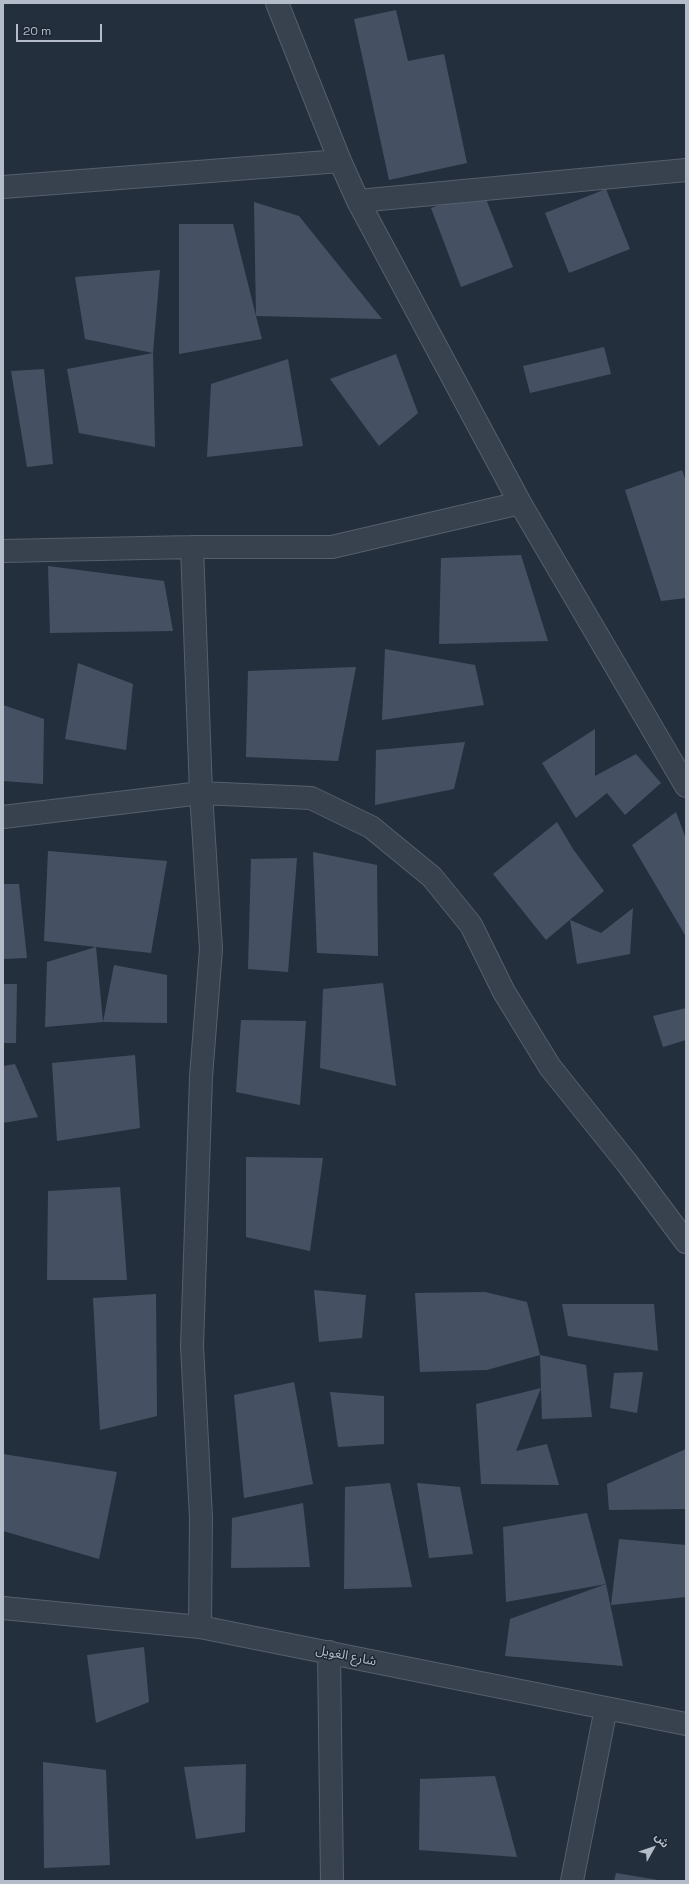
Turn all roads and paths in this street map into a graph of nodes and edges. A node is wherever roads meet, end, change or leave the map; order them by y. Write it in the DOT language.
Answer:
graph roads {
  1 [pos="277,3"];
  2 [pos="340,161"];
  3 [pos="686,170"];
  4 [pos="3,187"];
  5 [pos="358,201"];
  6 [pos="520,503"];
  7 [pos="192,547"];
  8 [pos="3,551"];
  9 [pos="686,786"];
  10 [pos="201,793"];
  11 [pos="3,817"];
  12 [pos="686,1242"];
  13 [pos="3,1608"];
  14 [pos="200,1626"];
  15 [pos="329,1652"];
  16 [pos="606,1708"];
  17 [pos="686,1724"];
  18 [pos="332,1881"];
  19 [pos="572,1881"];
  1 -- 2 [label="street"];
  2 -- 4 [label="street"];
  2 -- 5 [label="street"];
  3 -- 5 [label="street"];
  5 -- 6 [label="street"];
  6 -- 7 [label="street"];
  6 -- 9 [label="street"];
  7 -- 8 [label="street"];
  7 -- 10 [label="street"];
  10 -- 11 [label="street"];
  10 -- 12 [label="street"];
  10 -- 14 [label="street"];
  13 -- 14 [label="street, شارع الغويل"];
  14 -- 15 [label="street, شارع الغويل"];
  15 -- 16 [label="street, شارع الغويل"];
  15 -- 18 [label="street"];
  16 -- 17 [label="street, شارع الغويل"];
  16 -- 19 [label="street"];
}
